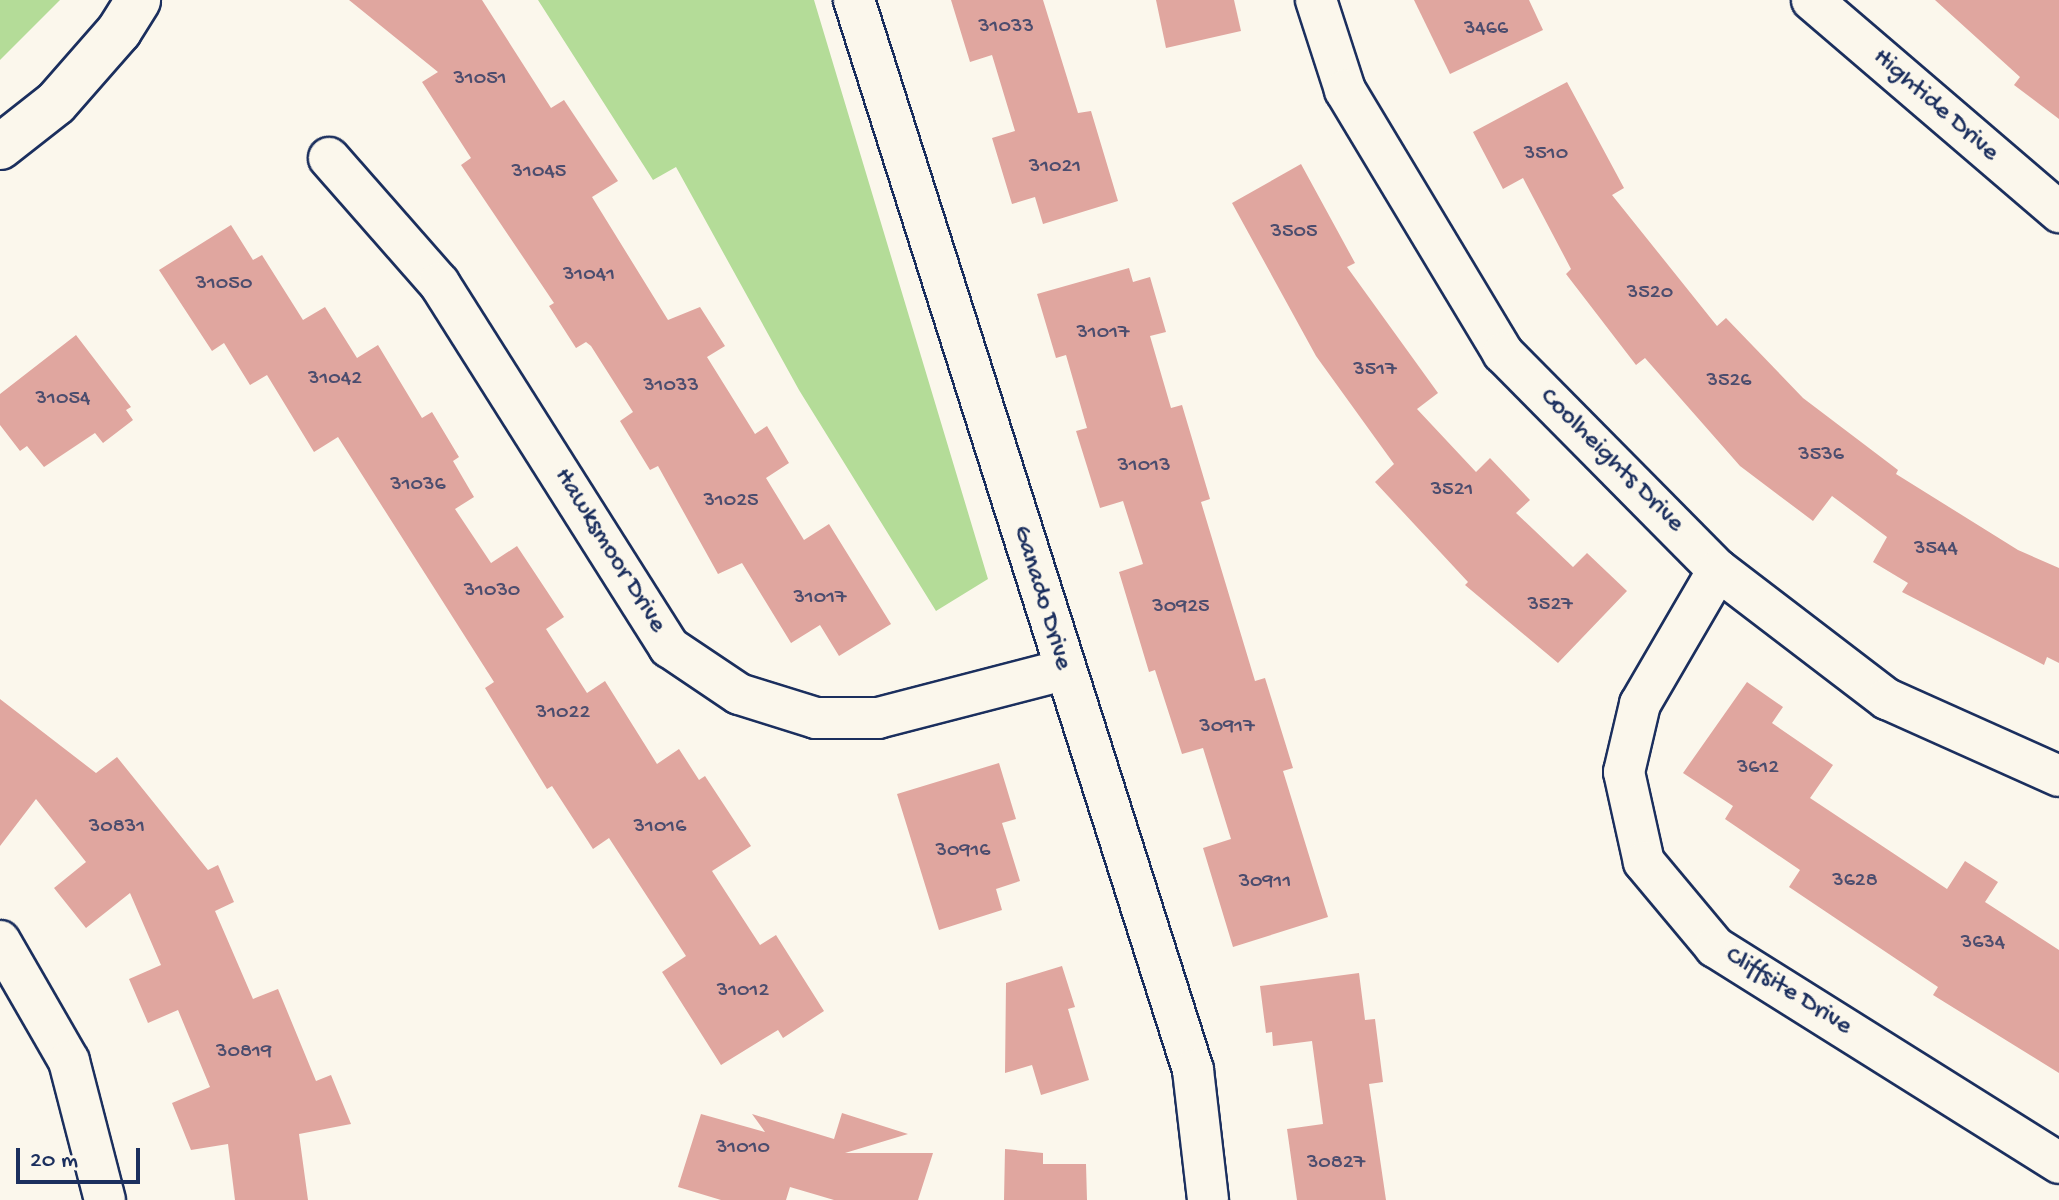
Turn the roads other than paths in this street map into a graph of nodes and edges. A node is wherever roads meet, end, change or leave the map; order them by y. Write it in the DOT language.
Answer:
graph roads {
  1 [pos="138,0"];
  2 [pos="854,0"];
  3 [pos="1316,0"];
  4 [pos="1812,0"];
  5 [pos="0,147"];
  6 [pos="329,158"];
  7 [pos="2059,212"];
  8 [pos="1718,570"];
  9 [pos="1063,670"];
  10 [pos="2059,776"];
  11 [pos="0,941"];
  12 [pos="2059,1163"];
  13 [pos="105,1200"];
  14 [pos="1208,1200"];
  1 -- 5 [label="street"];
  2 -- 9 [label="street, Ganado Drive"];
  3 -- 8 [label="street, Coolheights Drive"];
  4 -- 7 [label="street, Hightide Drive"];
  6 -- 9 [label="street, Hawksmoor Drive"];
  8 -- 10 [label="street, Coolheights Drive"];
  8 -- 12 [label="street, Cliffsite Drive"];
  9 -- 14 [label="street, Ganado Drive"];
  11 -- 13 [label="street"];
}
